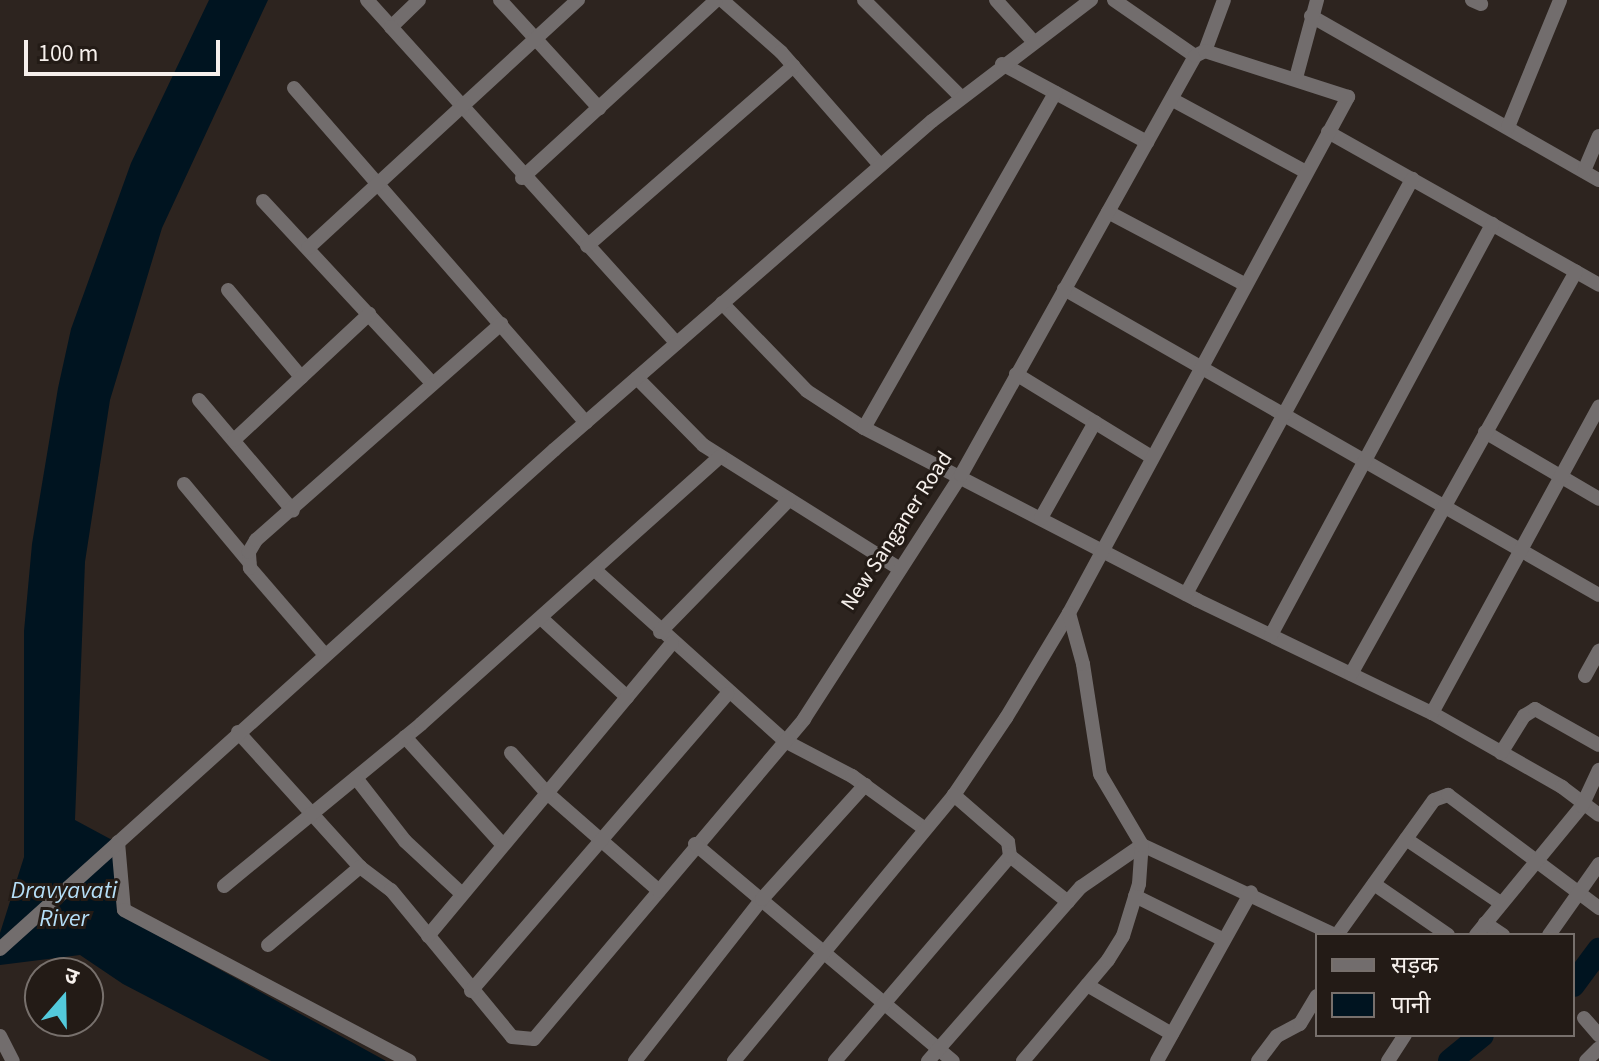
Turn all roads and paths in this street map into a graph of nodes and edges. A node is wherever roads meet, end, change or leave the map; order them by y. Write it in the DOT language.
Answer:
graph roads {
  1 [pos="367,0"];
  2 [pos="419,0"];
  3 [pos="500,0"];
  4 [pos="578,0"];
  5 [pos="716,0"];
  6 [pos="722,0"];
  7 [pos="864,0"];
  8 [pos="996,0"];
  9 [pos="1091,0"];
  10 [pos="1114,0"];
  11 [pos="1224,0"];
  12 [pos="1317,0"];
  13 [pos="1560,0"];
  14 [pos="1311,16"];
  15 [pos="391,27"];
  16 [pos="537,40"];
  17 [pos="1032,40"];
  18 [pos="1200,54"];
  19 [pos="1002,64"];
  20 [pos="793,66"];
  21 [pos="1296,78"];
  22 [pos="294,88"];
  23 [pos="1055,93"];
  24 [pos="961,97"];
  25 [pos="1173,100"];
  26 [pos="463,107"];
  27 [pos="599,108"];
  28 [pos="1508,127"];
  29 [pos="1328,132"];
  30 [pos="1599,136"];
  31 [pos="1147,142"];
  32 [pos="880,165"];
  33 [pos="1584,171"];
  34 [pos="1306,172"];
  35 [pos="522,178"];
  36 [pos="1412,179"];
  37 [pos="1599,180"];
  38 [pos="375,182"];
  39 [pos="263,201"];
  40 [pos="1108,212"];
  41 [pos="1492,224"];
  42 [pos="587,246"];
  43 [pos="308,248"];
  44 [pos="1576,272"];
  45 [pos="1244,284"];
  46 [pos="1599,285"];
  47 [pos="1064,289"];
  48 [pos="228,290"];
  49 [pos="722,303"];
  50 [pos="369,314"];
  51 [pos="501,324"];
  52 [pos="677,343"];
  53 [pos="1198,368"];
  54 [pos="1016,374"];
  55 [pos="301,377"];
  56 [pos="637,378"];
  57 [pos="432,383"];
  58 [pos="199,400"];
  59 [pos="1599,407"];
  60 [pos="1282,418"];
  61 [pos="1095,422"];
  62 [pos="586,423"];
  63 [pos="864,428"];
  64 [pos="1485,432"];
  65 [pos="234,440"];
  66 [pos="1150,456"];
  67 [pos="720,457"];
  68 [pos="1366,465"];
  69 [pos="961,475"];
  70 [pos="1560,477"];
  71 [pos="184,484"];
  72 [pos="1599,499"];
  73 [pos="789,500"];
  74 [pos="1442,508"];
  75 [pos="293,511"];
  76 [pos="1041,518"];
  77 [pos="1099,550"];
  78 [pos="1519,551"];
  79 [pos="249,562"];
  80 [pos="897,567"];
  81 [pos="595,570"];
  82 [pos="1186,594"];
  83 [pos="1599,595"];
  84 [pos="1069,613"];
  85 [pos="541,618"];
  86 [pos="660,632"];
  87 [pos="1271,635"];
  88 [pos="672,643"];
  89 [pos="1599,651"];
  90 [pos="325,655"];
  91 [pos="1351,674"];
  92 [pos="1585,676"];
  93 [pos="727,694"];
  94 [pos="627,697"];
  95 [pos="1432,713"];
  96 [pos="238,732"];
  97 [pos="405,737"];
  98 [pos="785,741"];
  99 [pos="1599,745"];
  100 [pos="511,753"];
  101 [pos="1501,753"];
  102 [pos="1599,770"];
  103 [pos="356,778"];
  104 [pos="865,785"];
  105 [pos="546,792"];
  106 [pos="954,795"];
  107 [pos="1582,806"];
  108 [pos="310,812"];
  109 [pos="1599,815"];
  110 [pos="925,829"];
  111 [pos="605,839"];
  112 [pos="1406,839"];
  113 [pos="118,842"];
  114 [pos="502,844"];
  115 [pos="695,844"];
  116 [pos="1142,845"];
  117 [pos="1010,856"];
  118 [pos="1537,862"];
  119 [pos="1599,864"];
  120 [pos="360,867"];
  121 [pos="1374,884"];
  122 [pos="224,886"];
  123 [pos="659,891"];
  124 [pos="1251,892"];
  125 [pos="1581,892"];
  126 [pos="462,894"];
  127 [pos="1135,896"];
  128 [pos="762,899"];
  129 [pos="1068,902"];
  130 [pos="1499,902"];
  131 [pos="1599,908"];
  132 [pos="1480,929"];
  133 [pos="1332,933"];
  134 [pos="1337,933"];
  135 [pos="1445,933"];
  136 [pos="1550,933"];
  137 [pos="428,936"];
  138 [pos="1224,940"];
  139 [pos="268,945"];
  140 [pos="0,949"];
  141 [pos="824,949"];
  142 [pos="1087,985"];
  143 [pos="471,991"];
  144 [pos="1315,999"];
  145 [pos="882,1003"];
  146 [pos="1584,1018"];
  147 [pos="1172,1034"];
  148 [pos="1599,1035"];
  149 [pos="0,1036"];
  150 [pos="1404,1037"];
  151 [pos="1599,1048"];
  152 [pos="933,1055"];
  153 [pos="13,1061"];
  154 [pos="409,1061"];
  155 [pos="635,1061"];
  156 [pos="734,1061"];
  157 [pos="835,1061"];
  158 [pos="953,1061"];
  159 [pos="1023,1061"];
  160 [pos="1157,1061"];
  161 [pos="1258,1061"];
  162 [pos="1388,1061"];
  163 [pos="1586,1061"];
  1 -- 15 [label="street"];
  2 -- 15 [label="street"];
  3 -- 16 [label="street"];
  4 -- 16 [label="street"];
  5 -- 27 [label="street"];
  6 -- 20 [label="street"];
  7 -- 24 [label="street"];
  8 -- 17 [label="street"];
  9 -- 17 [label="street"];
  10 -- 18 [label="street"];
  11 -- 18 [label="street, New Sanganer Road"];
  12 -- 14 [label="street"];
  13 -- 28 [label="street"];
  14 -- 21 [label="street"];
  14 -- 28 [label="street"];
  15 -- 26 [label="street"];
  16 -- 26 [label="street"];
  16 -- 27 [label="street"];
  17 -- 19 [label="street"];
  18 -- 21 [label="street"];
  18 -- 25 [label="street, New Sanganer Road"];
  19 -- 23 [label="street"];
  19 -- 24 [label="street"];
  20 -- 32 [label="street"];
  20 -- 42 [label="street"];
  21 -- 29 [label="street"];
  22 -- 38 [label="street"];
  23 -- 31 [label="street"];
  23 -- 63 [label="street"];
  24 -- 32 [label="street"];
  25 -- 31 [label="street, New Sanganer Road"];
  25 -- 34 [label="street"];
  26 -- 35 [label="street"];
  26 -- 38 [label="street"];
  27 -- 35 [label="street"];
  28 -- 33 [label="street"];
  29 -- 34 [label="street"];
  29 -- 36 [label="street"];
  30 -- 33 [label="street"];
  31 -- 40 [label="street, New Sanganer Road"];
  32 -- 49 [label="street"];
  33 -- 37 [label="street"];
  34 -- 45 [label="street"];
  35 -- 42 [label="street"];
  36 -- 41 [label="street"];
  36 -- 60 [label="street"];
  38 -- 43 [label="street"];
  38 -- 51 [label="street"];
  39 -- 43 [label="street"];
  40 -- 45 [label="street"];
  40 -- 47 [label="street, New Sanganer Road"];
  41 -- 44 [label="street"];
  41 -- 68 [label="street"];
  42 -- 52 [label="street"];
  43 -- 50 [label="street"];
  44 -- 46 [label="street"];
  44 -- 64 [label="street"];
  45 -- 53 [label="street"];
  47 -- 53 [label="street"];
  47 -- 54 [label="street, New Sanganer Road"];
  48 -- 55 [label="street"];
  49 -- 52 [label="street"];
  49 -- 63 [label="street"];
  50 -- 55 [label="street"];
  50 -- 57 [label="street"];
  51 -- 57 [label="street"];
  51 -- 62 [label="street"];
  52 -- 56 [label="street"];
  53 -- 60 [label="street"];
  53 -- 66 [label="street"];
  54 -- 61 [label="street"];
  54 -- 69 [label="street, New Sanganer Road"];
  55 -- 65 [label="street"];
  56 -- 62 [label="street"];
  56 -- 67 [label="street"];
  57 -- 75 [label="street"];
  58 -- 65 [label="street"];
  59 -- 70 [label="street"];
  60 -- 68 [label="street"];
  60 -- 82 [label="street"];
  61 -- 66 [label="street"];
  61 -- 76 [label="street"];
  62 -- 90 [label="street"];
  63 -- 69 [label="street"];
  64 -- 70 [label="street"];
  64 -- 74 [label="street"];
  65 -- 75 [label="street"];
  66 -- 77 [label="street"];
  67 -- 73 [label="street"];
  67 -- 81 [label="street"];
  68 -- 74 [label="street"];
  68 -- 87 [label="street"];
  69 -- 76 [label="street"];
  69 -- 80 [label="street, New Sanganer Road"];
  70 -- 72 [label="street"];
  70 -- 78 [label="street"];
  71 -- 79 [label="street"];
  73 -- 80 [label="street"];
  73 -- 86 [label="street"];
  74 -- 78 [label="street"];
  74 -- 91 [label="street"];
  75 -- 79 [label="street"];
  76 -- 77 [label="street"];
  77 -- 82 [label="street"];
  77 -- 84 [label="street"];
  78 -- 83 [label="street"];
  78 -- 95 [label="street"];
  79 -- 90 [label="street"];
  80 -- 98 [label="street, New Sanganer Road"];
  81 -- 85 [label="street"];
  81 -- 86 [label="street"];
  82 -- 87 [label="street"];
  84 -- 106 [label="street"];
  84 -- 116 [label="street"];
  85 -- 94 [label="street"];
  85 -- 97 [label="street"];
  86 -- 88 [label="street"];
  87 -- 91 [label="street"];
  88 -- 93 [label="street"];
  88 -- 94 [label="street"];
  89 -- 92 [label="street"];
  90 -- 96 [label="street"];
  91 -- 95 [label="street"];
  93 -- 98 [label="street"];
  93 -- 111 [label="street"];
  94 -- 105 [label="street"];
  95 -- 101 [label="street"];
  96 -- 108 [label="street"];
  96 -- 113 [label="street"];
  97 -- 103 [label="street"];
  97 -- 114 [label="street"];
  98 -- 104 [label="street"];
  98 -- 115 [label="street, New Sanganer Road"];
  99 -- 101 [label="street"];
  100 -- 105 [label="street"];
  101 -- 107 [label="street"];
  102 -- 107 [label="street"];
  103 -- 108 [label="street"];
  103 -- 126 [label="street"];
  104 -- 110 [label="street"];
  104 -- 128 [label="street"];
  105 -- 111 [label="street"];
  105 -- 114 [label="street"];
  106 -- 110 [label="street"];
  106 -- 117 [label="street"];
  107 -- 109 [label="street"];
  107 -- 118 [label="street"];
  108 -- 120 [label="street"];
  108 -- 122 [label="street"];
  110 -- 141 [label="street"];
  111 -- 123 [label="street"];
  111 -- 143 [label="street"];
  112 -- 118 [label="street"];
  112 -- 121 [label="street"];
  112 -- 130 [label="street"];
  113 -- 140 [label="street"];
  113 -- 154 [label="street"];
  114 -- 126 [label="street"];
  115 -- 123 [label="street, New Sanganer Road"];
  115 -- 128 [label="street"];
  116 -- 124 [label="street"];
  116 -- 127 [label="street"];
  116 -- 129 [label="street"];
  117 -- 129 [label="street"];
  117 -- 145 [label="street"];
  118 -- 125 [label="street"];
  118 -- 130 [label="street"];
  119 -- 125 [label="street"];
  120 -- 137 [label="street"];
  120 -- 139 [label="street"];
  121 -- 134 [label="street"];
  121 -- 135 [label="street"];
  123 -- 143 [label="street, New Sanganer Road"];
  124 -- 133 [label="street"];
  124 -- 138 [label="street"];
  125 -- 131 [label="street"];
  125 -- 136 [label="street"];
  126 -- 137 [label="street"];
  127 -- 138 [label="street"];
  127 -- 142 [label="street"];
  128 -- 141 [label="street"];
  128 -- 155 [label="street"];
  129 -- 152 [label="street"];
  130 -- 132 [label="street"];
  137 -- 143 [label="street"];
  138 -- 147 [label="street"];
  141 -- 145 [label="street"];
  141 -- 156 [label="street"];
  142 -- 147 [label="street"];
  142 -- 159 [label="street"];
  144 -- 161 [label="street"];
  145 -- 152 [label="street"];
  145 -- 157 [label="street"];
  146 -- 148 [label="street"];
  147 -- 160 [label="street"];
  149 -- 153 [label="street"];
  150 -- 162 [label="street"];
  151 -- 163 [label="street"];
  152 -- 158 [label="street"];
}
